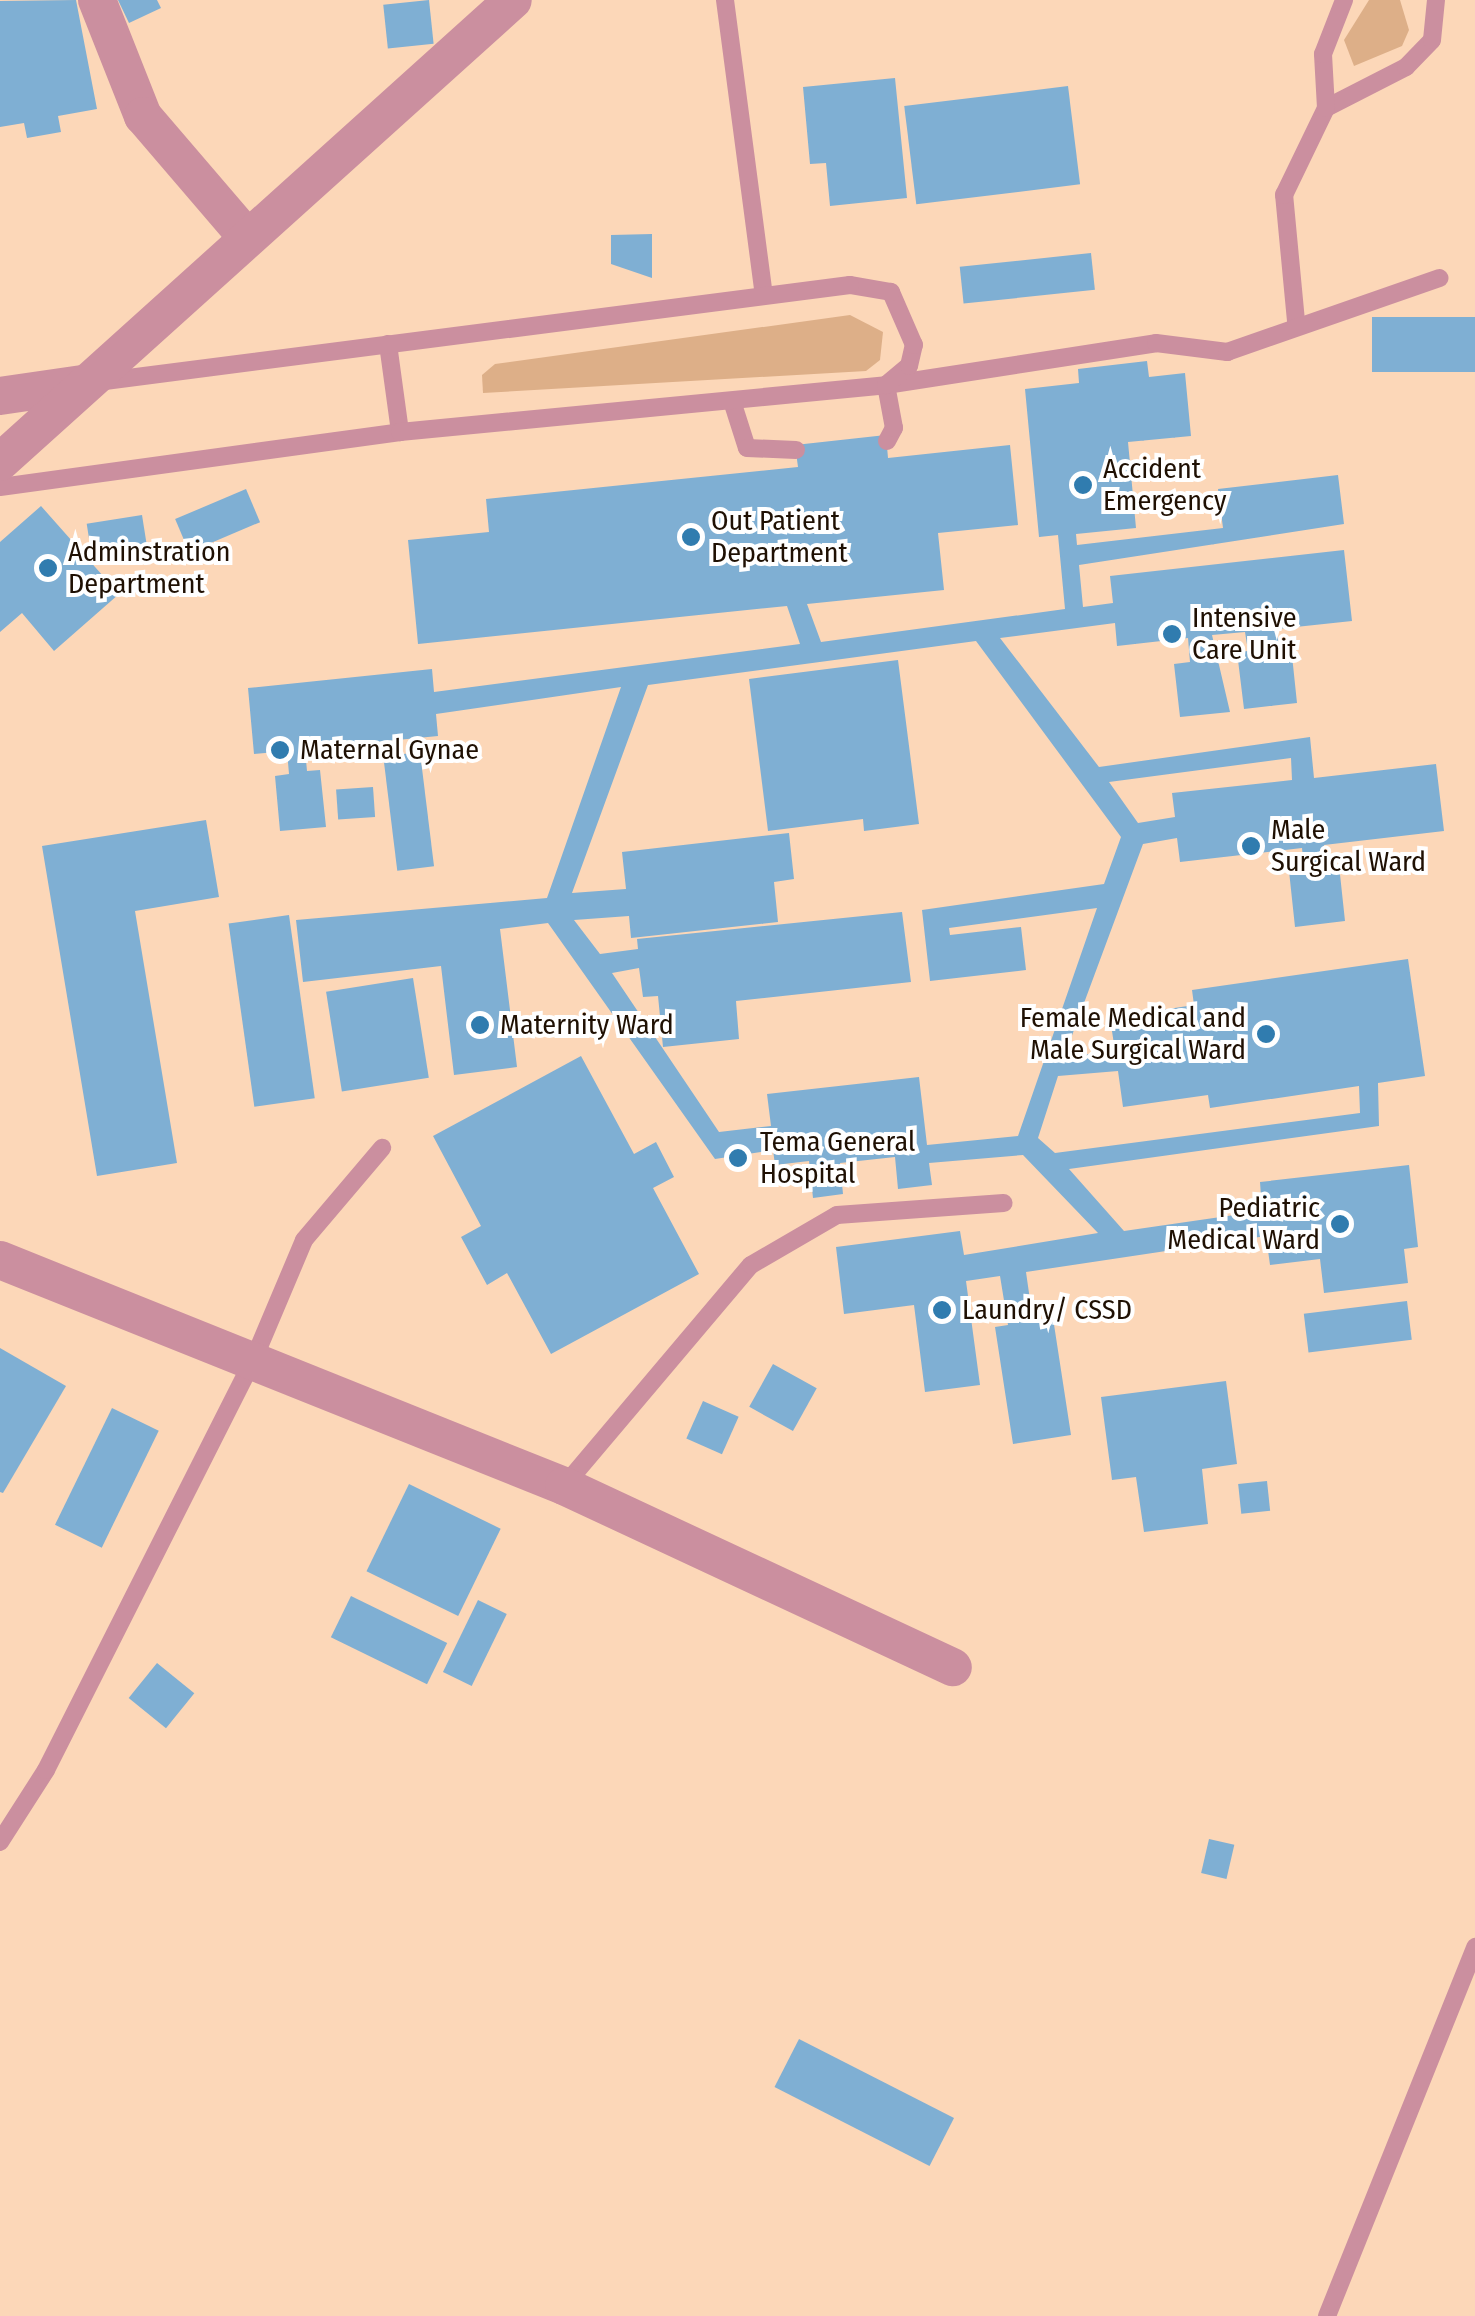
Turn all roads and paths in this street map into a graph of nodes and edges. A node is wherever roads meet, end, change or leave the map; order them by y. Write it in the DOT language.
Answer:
graph roads {
  1 [pos="97,0"];
  2 [pos="512,0"];
  3 [pos="725,0"];
  4 [pos="1344,0"];
  5 [pos="1436,0"];
  6 [pos="1326,108"];
  7 [pos="246,236"];
  8 [pos="1440,278"];
  9 [pos="764,296"];
  10 [pos="1296,321"];
  11 [pos="388,344"];
  12 [pos="82,384"];
  13 [pos="886,385"];
  14 [pos="0,396"];
  15 [pos="732,401"];
  16 [pos="400,432"];
  17 [pos="886,441"];
  18 [pos="796,450"];
  19 [pos="0,462"];
  20 [pos="0,487"];
  21 [pos="382,1148"];
  22 [pos="1004,1202"];
  23 [pos="0,1260"];
  24 [pos="253,1362"];
  25 [pos="564,1486"];
  26 [pos="953,1667"];
  27 [pos="0,1842"];
  28 [pos="1475,1947"];
  29 [pos="1327,2316"];
  1 -- 7 [label="street"];
  2 -- 7 [label="street"];
  3 -- 9 [label="lane"];
  4 -- 6 [label="lane"];
  5 -- 6 [label="lane"];
  6 -- 10 [label="lane"];
  7 -- 12 [label="street"];
  8 -- 10 [label="lane"];
  9 -- 11 [label="lane"];
  9 -- 13 [label="lane"];
  10 -- 13 [label="lane"];
  11 -- 12 [label="lane"];
  11 -- 16 [label="lane"];
  12 -- 14 [label="street"];
  12 -- 19 [label="street"];
  13 -- 15 [label="lane"];
  13 -- 17 [label="lane"];
  15 -- 16 [label="lane"];
  15 -- 18 [label="lane"];
  16 -- 20 [label="lane"];
  21 -- 24 [label="lane"];
  22 -- 25 [label="lane"];
  23 -- 24 [label="street"];
  24 -- 25 [label="street"];
  24 -- 27 [label="lane"];
  25 -- 26 [label="street"];
  28 -- 29 [label="lane"];
}
